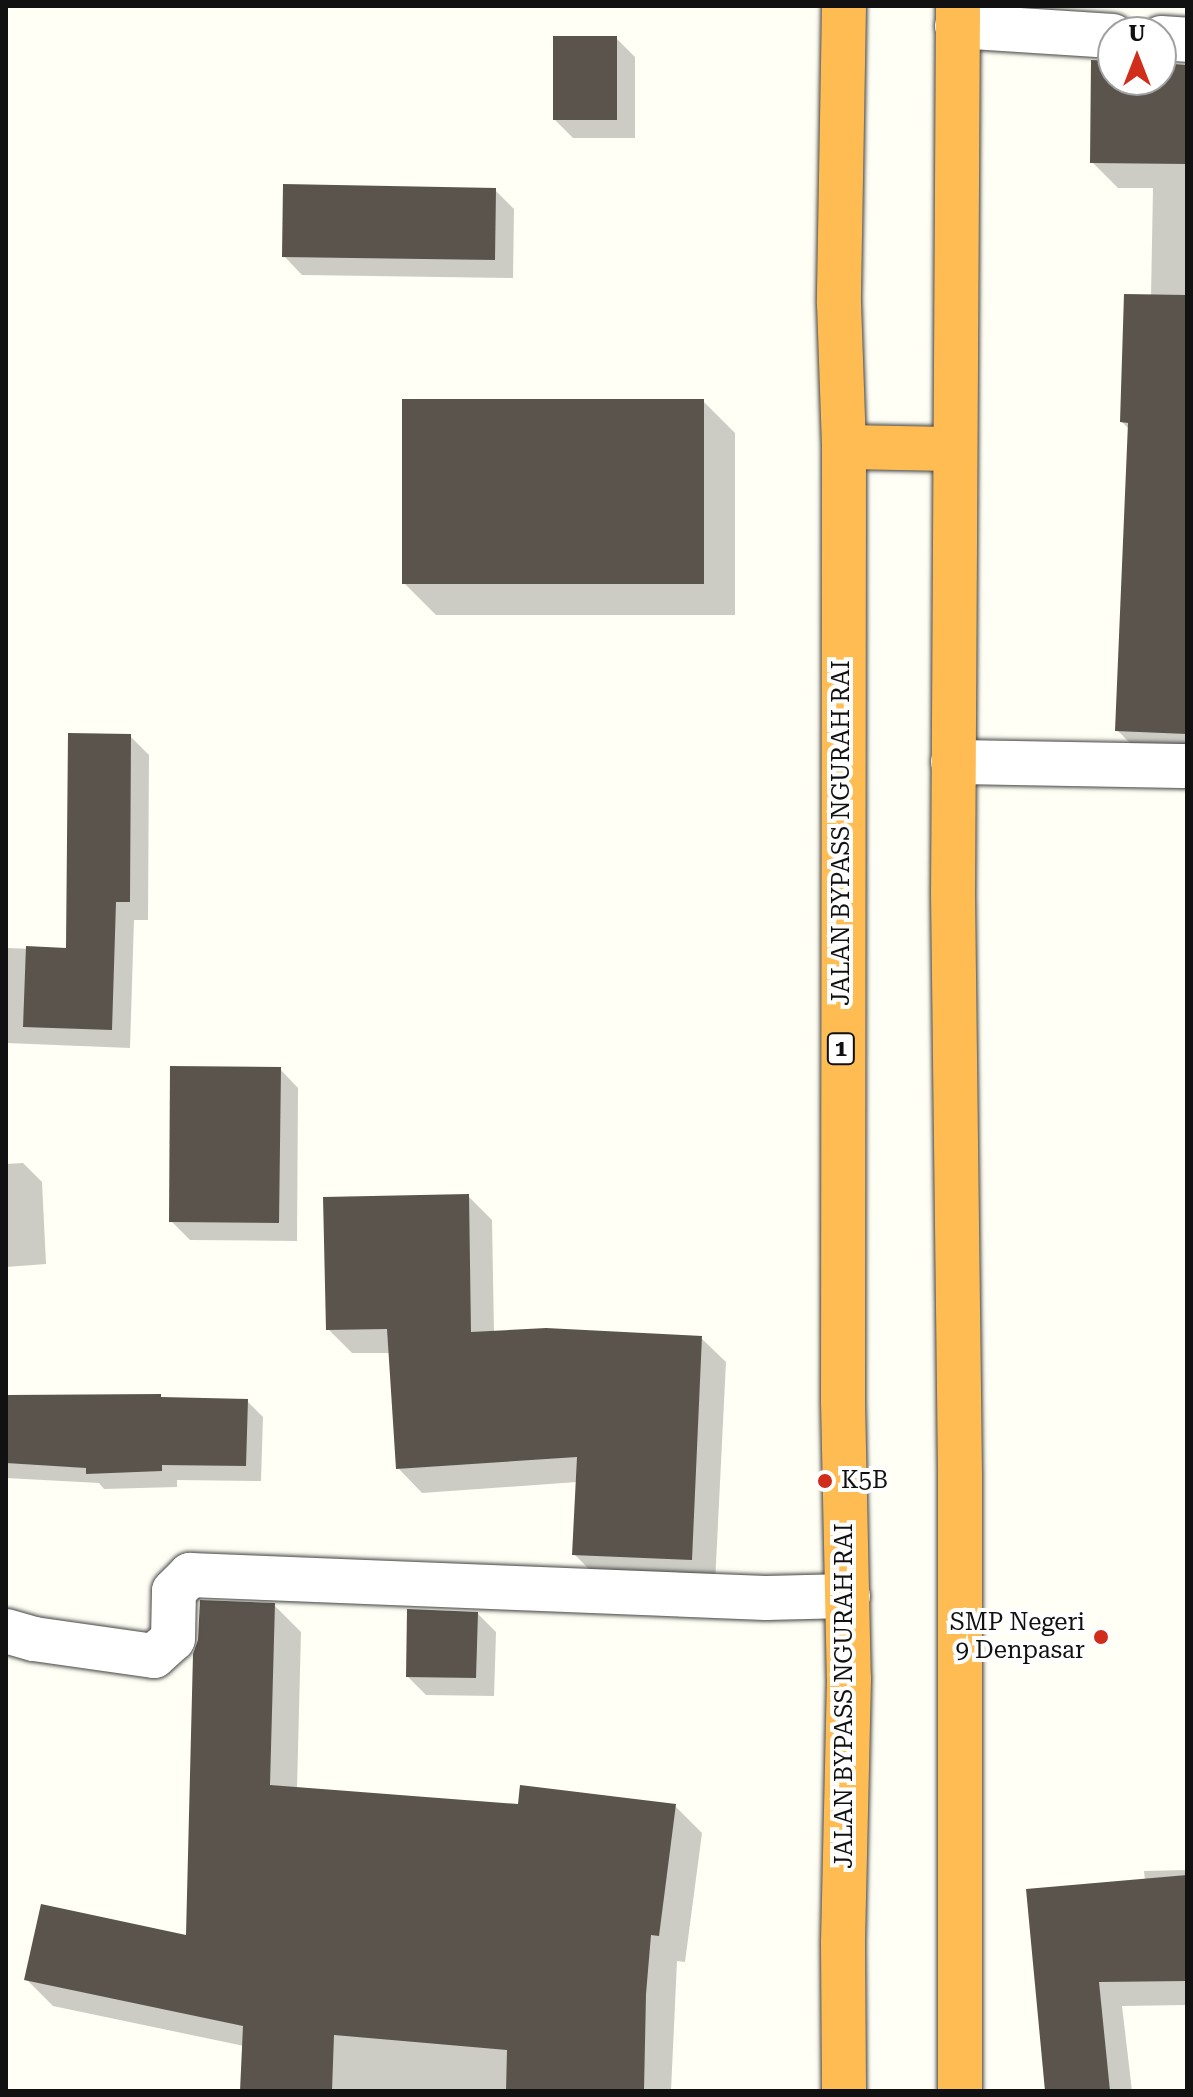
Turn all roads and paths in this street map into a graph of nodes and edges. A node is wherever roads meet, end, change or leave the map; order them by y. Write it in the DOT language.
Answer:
graph roads {
  1 [pos="844,6"];
  2 [pos="958,16"];
  3 [pos="1097,34"];
  4 [pos="844,447"];
  5 [pos="953,449"];
  6 [pos="953,762"];
  7 [pos="1187,766"];
  8 [pos="848,1596"];
  9 [pos="6,1631"];
  10 [pos="844,2091"];
  11 [pos="960,2091"];
  1 -- 4 [label="highway, JALAN BYPASS NGURAH RAI / 1"];
  2 -- 3 [label="street"];
  2 -- 5 [label="highway"];
  4 -- 5 [label="highway"];
  4 -- 8 [label="highway, JALAN BYPASS NGURAH RAI / 1"];
  5 -- 6 [label="highway"];
  6 -- 7 [label="street"];
  6 -- 11 [label="highway"];
  8 -- 9 [label="street"];
  8 -- 10 [label="highway, JALAN BYPASS NGURAH RAI / 1"];
}
